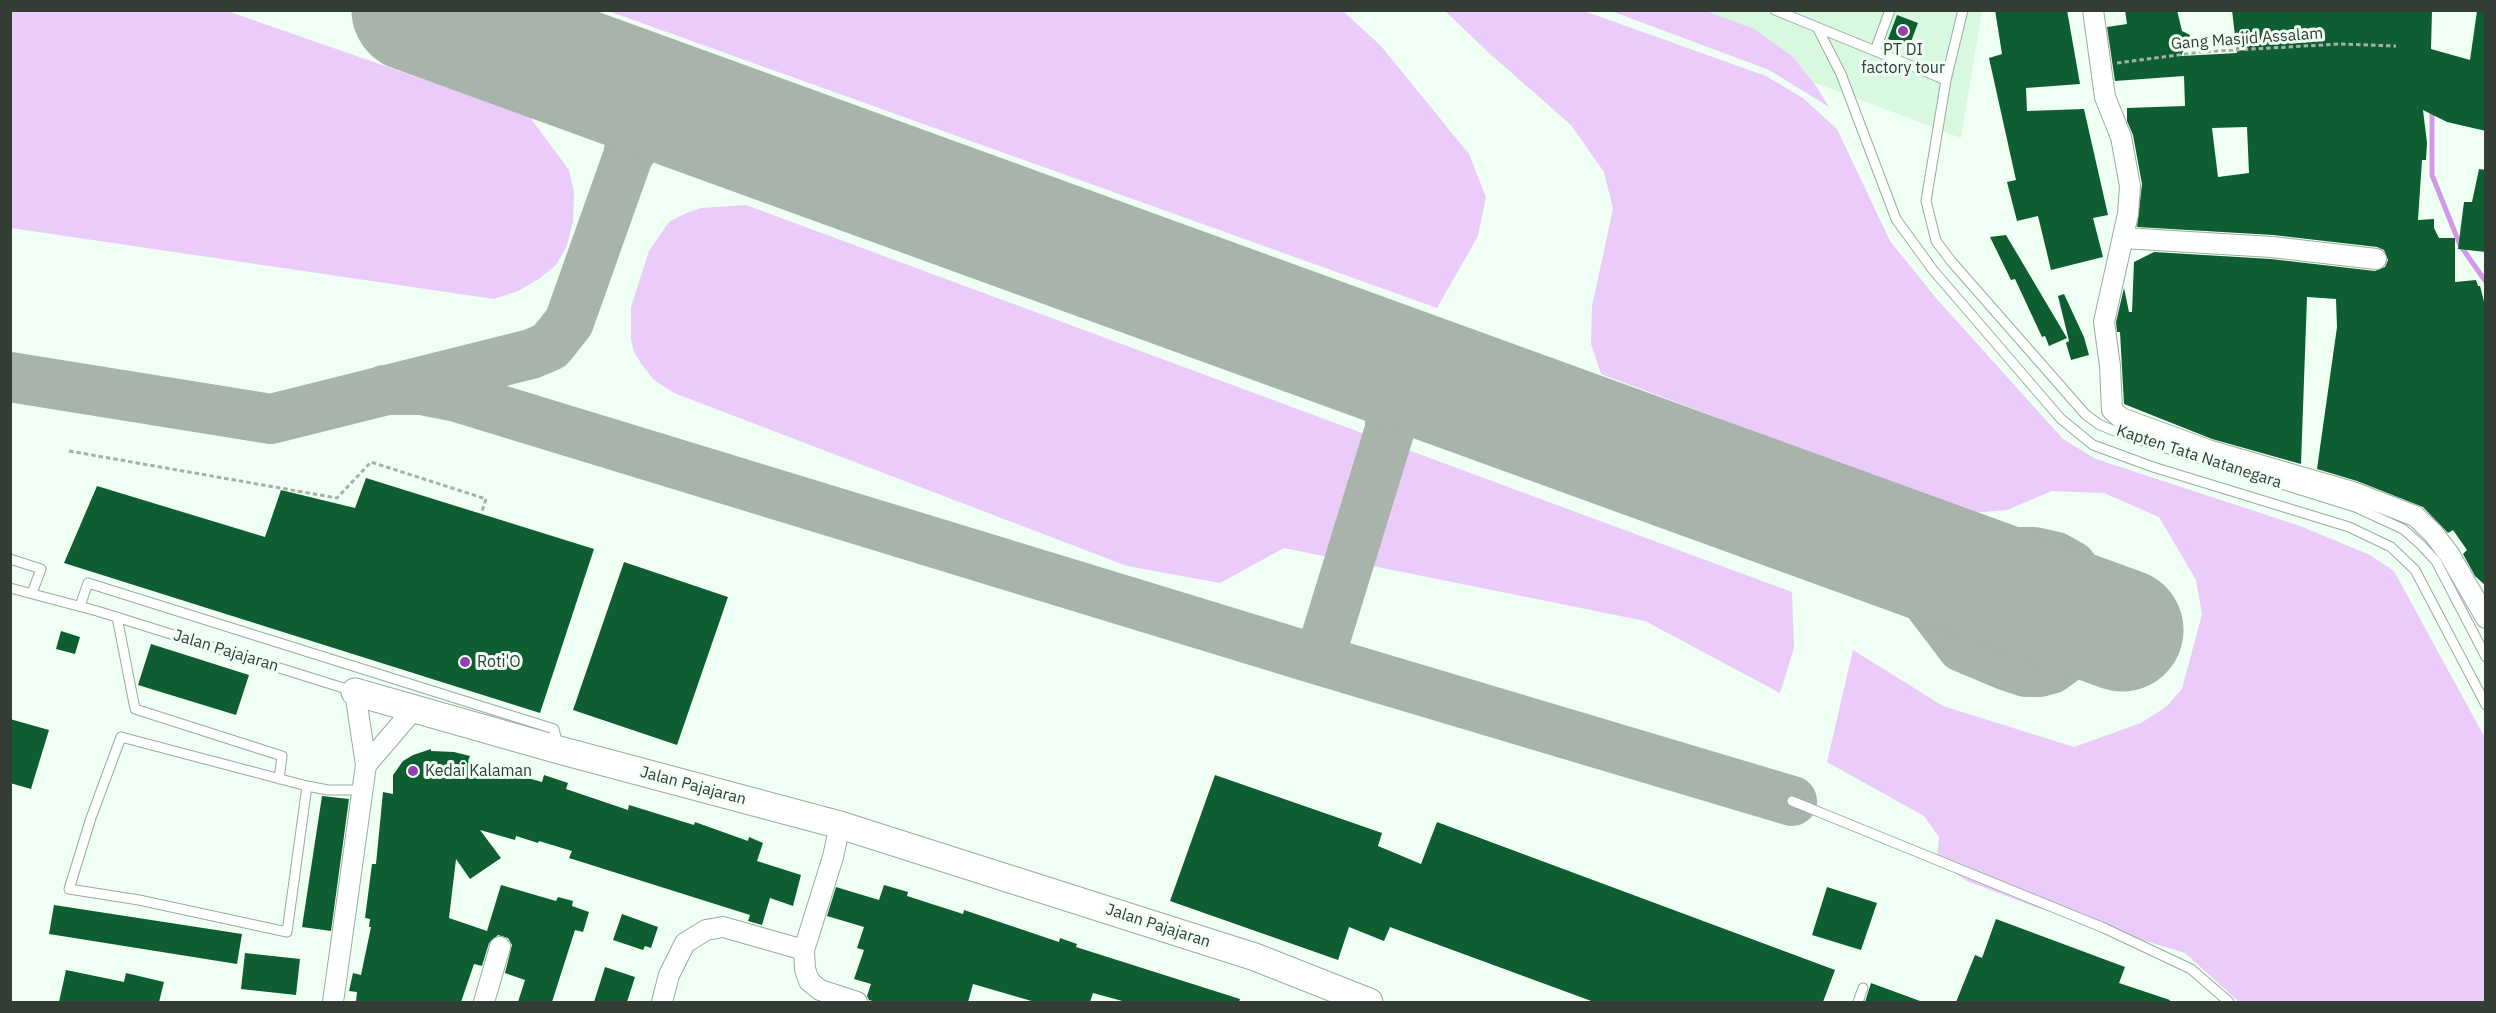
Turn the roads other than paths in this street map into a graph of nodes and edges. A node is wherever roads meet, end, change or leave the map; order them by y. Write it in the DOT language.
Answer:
graph roads {
  1 [pos="1776,10"];
  2 [pos="1890,10"];
  3 [pos="1963,10"];
  4 [pos="2093,10"];
  5 [pos="1817,27"];
  6 [pos="1875,51"];
  7 [pos="1946,80"];
  8 [pos="2123,238"];
  9 [pos="2376,259"];
  10 [pos="10,559"];
  11 [pos="10,588"];
  12 [pos="32,593"];
  13 [pos="80,606"];
  14 [pos="117,617"];
  15 [pos="2486,618"];
  16 [pos="2486,657"];
  17 [pos="355,692"];
  18 [pos="2486,705"];
  19 [pos="414,709"];
  20 [pos="559,750"];
  21 [pos="366,765"];
  22 [pos="279,779"];
  23 [pos="307,786"];
  24 [pos="363,790"];
  25 [pos="1792,801"];
  26 [pos="840,825"];
  27 [pos="500,947"];
  28 [pos="804,950"];
  29 [pos="1863,988"];
  30 [pos="333,1002"];
  31 [pos="484,1002"];
  32 [pos="662,1002"];
  33 [pos="857,1002"];
  34 [pos="1369,1002"];
  35 [pos="1858,1002"];
  36 [pos="2229,1002"];
  1 -- 5 [label="lane"];
  2 -- 6 [label="lane"];
  3 -- 7 [label="lane, Kapten Tata Natanegara"];
  4 -- 8 [label="street"];
  5 -- 6 [label="lane"];
  5 -- 18 [label="lane"];
  6 -- 7 [label="lane"];
  7 -- 16 [label="lane, Kapten Tata Natanegara"];
  8 -- 9 [label="street"];
  8 -- 15 [label="street"];
  10 -- 12 [label="lane"];
  11 -- 12 [label="lane, Jalan Pajajaran"];
  12 -- 13 [label="lane, Jalan Pajajaran"];
  13 -- 14 [label="lane, Jalan Pajajaran"];
  13 -- 20 [label="lane"];
  14 -- 17 [label="lane, Jalan Pajajaran"];
  14 -- 22 [label="lane"];
  17 -- 19 [label="main road, Jalan Pajajaran"];
  17 -- 21 [label="street"];
  19 -- 20 [label="main road, Jalan Pajajaran"];
  19 -- 21 [label="street"];
  20 -- 26 [label="main road, Jalan Pajajaran"];
  21 -- 24 [label="street"];
  22 -- 23 [label="lane"];
  22 -- 23 [label="lane"];
  23 -- 24 [label="lane"];
  24 -- 30 [label="street"];
  25 -- 36 [label="lane"];
  26 -- 28 [label="street"];
  26 -- 34 [label="main road, Jalan Pajajaran"];
  27 -- 31 [label="street"];
  28 -- 32 [label="street"];
  28 -- 33 [label="street"];
  29 -- 35 [label="lane"];
}
